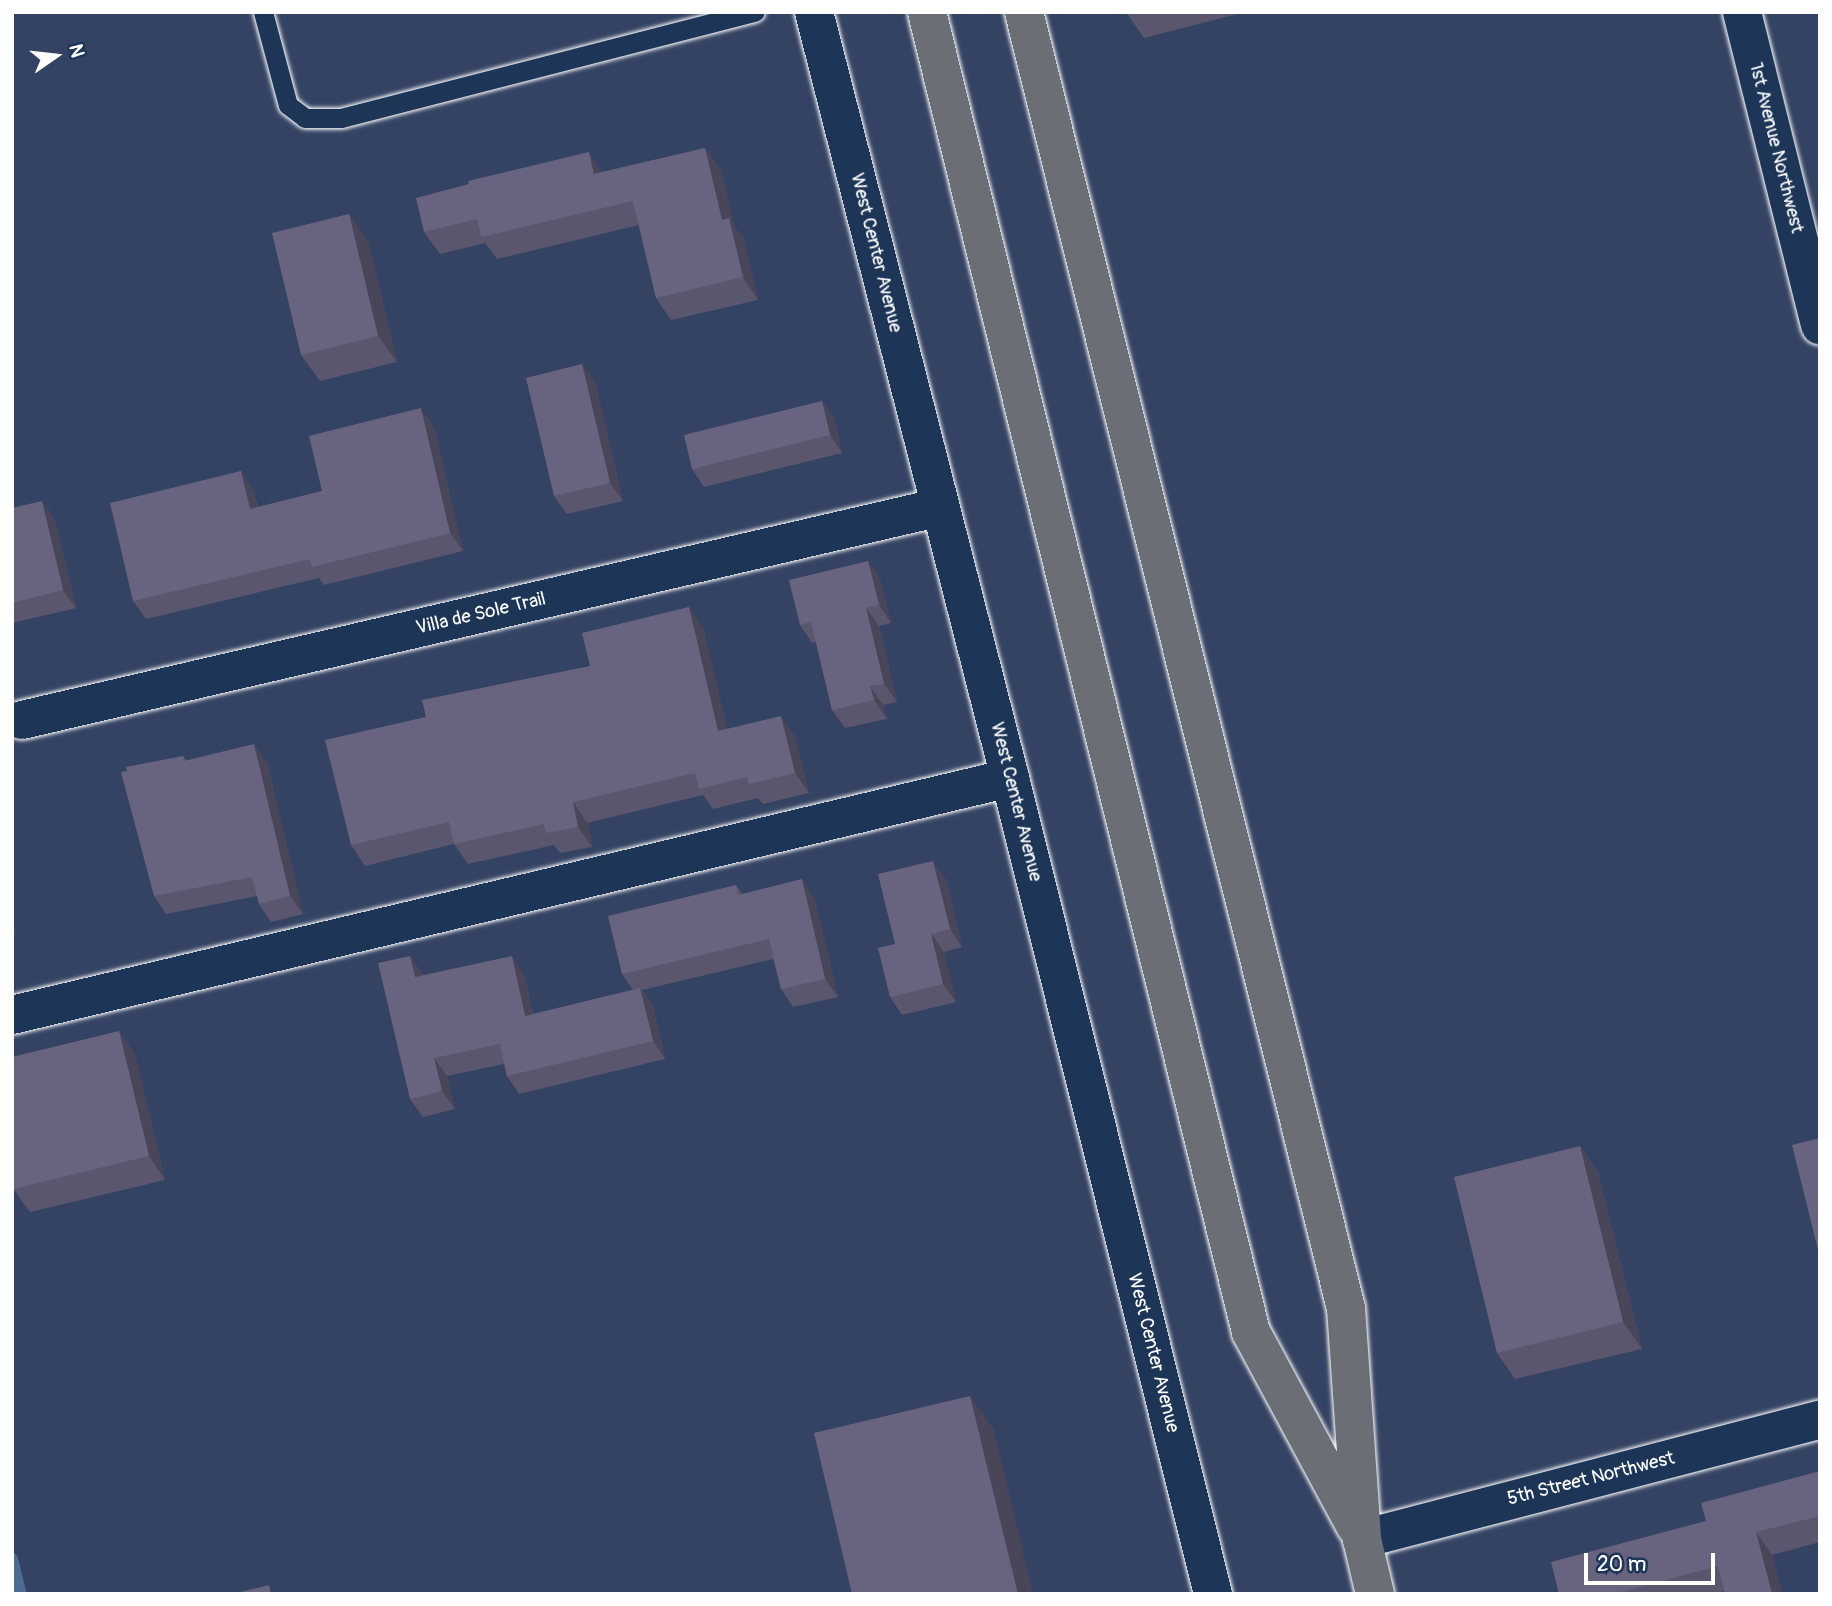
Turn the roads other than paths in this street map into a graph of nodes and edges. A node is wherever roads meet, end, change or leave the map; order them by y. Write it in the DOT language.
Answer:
graph roads {
  1 [pos="263,12"];
  2 [pos="755,12"];
  3 [pos="814,12"];
  4 [pos="927,12"];
  5 [pos="1024,12"];
  6 [pos="1742,12"];
  7 [pos="711,18"];
  8 [pos="1820,325"];
  9 [pos="941,507"];
  10 [pos="22,720"];
  11 [pos="1010,778"];
  12 [pos="12,1015"];
  13 [pos="1820,1420"];
  14 [pos="1362,1539"];
  15 [pos="1213,1594"];
  16 [pos="1375,1594"];
  1 -- 7 [label="lane"];
  2 -- 7 [label="lane"];
  3 -- 9 [label="street, West Center Avenue"];
  4 -- 14 [label="main road"];
  5 -- 14 [label="main road"];
  6 -- 8 [label="street, 1st Avenue Northwest"];
  9 -- 10 [label="street, Villa de Sole Trail"];
  9 -- 11 [label="street, West Center Avenue"];
  11 -- 12 [label="street"];
  11 -- 15 [label="street, West Center Avenue"];
  13 -- 14 [label="street, 5th Street Northwest"];
  14 -- 16 [label="main road"];
}
